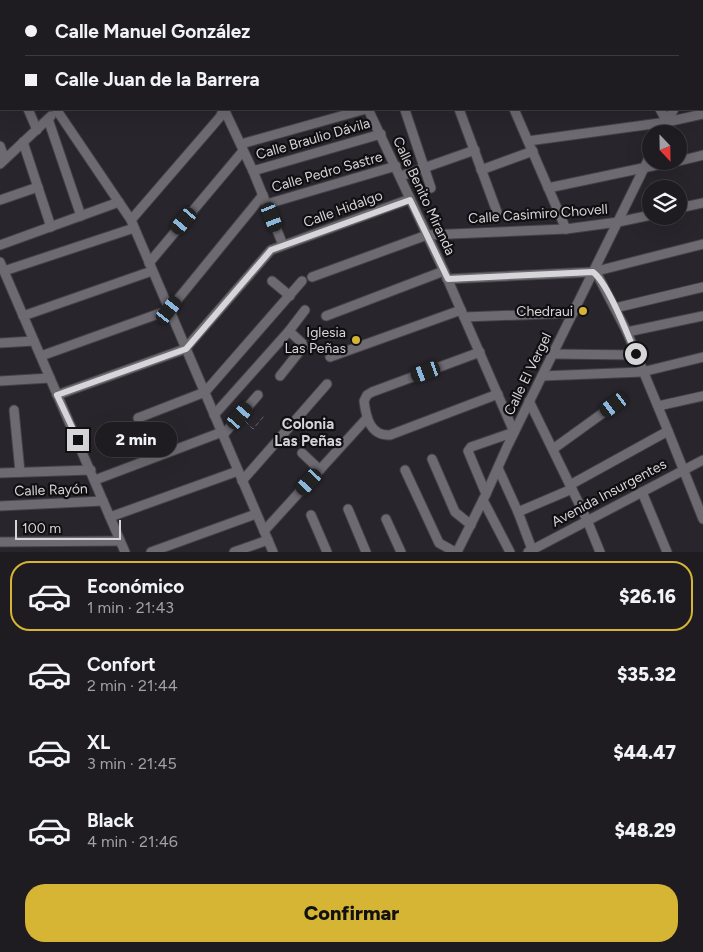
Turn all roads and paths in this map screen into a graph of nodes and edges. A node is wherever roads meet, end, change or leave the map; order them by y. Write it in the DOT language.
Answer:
graph roads {
  1 [pos="28,110"];
  2 [pos="56,110"];
  3 [pos="58,110"];
  4 [pos="224,110"];
  5 [pos="224,110"];
  6 [pos="364,110"];
  7 [pos="368,110"];
  8 [pos="405,110"];
  9 [pos="459,110"];
  10 [pos="514,110"];
  11 [pos="661,110"];
  12 [pos="673,110"];
  13 [pos="703,114"];
  14 [pos="48,119"];
  15 [pos="667,122"];
  16 [pos="666,125"];
  17 [pos="37,130"];
  18 [pos="381,134"];
  19 [pos="528,141"];
  20 [pos="23,142"];
  21 [pos="0,146"];
  22 [pos="242,147"];
  23 [pos="475,150"];
  24 [pos="533,151"];
  25 [pos="703,155"];
  26 [pos="688,158"];
  27 [pos="3,161"];
  28 [pos="396,166"];
  29 [pos="424,168"];
  30 [pos="642,169"];
  31 [pos="481,170"];
  32 [pos="644,170"];
  33 [pos="253,171"];
  34 [pos="401,176"];
  35 [pos="38,186"];
  36 [pos="431,188"];
  37 [pos="548,188"];
  38 [pos="265,199"];
  39 [pos="0,200"];
  40 [pos="410,200"];
  41 [pos="119,202"];
  42 [pos="703,203"];
  43 [pos="687,206"];
  44 [pos="497,212"];
  45 [pos="81,216"];
  46 [pos="642,217"];
  47 [pos="618,222"];
  48 [pos="132,224"];
  49 [pos="51,227"];
  50 [pos="566,229"];
  51 [pos="427,236"];
  52 [pos="703,244"];
  53 [pos="0,245"];
  54 [pos="283,245"];
  55 [pos="0,262"];
  56 [pos="151,267"];
  57 [pos="4,271"];
  58 [pos="593,272"];
  59 [pos="446,275"];
  60 [pos="312,277"];
  61 [pos="272,281"];
  62 [pos="302,281"];
  63 [pos="703,287"];
  64 [pos="290,296"];
  65 [pos="615,308"];
  66 [pos="169,310"];
  67 [pos="306,310"];
  68 [pos="462,313"];
  69 [pos="573,313"];
  70 [pos="23,316"];
  71 [pos="326,316"];
  72 [pos="703,316"];
  73 [pos="289,331"];
  74 [pos="627,332"];
  75 [pos="34,341"];
  76 [pos="0,343"];
  77 [pos="186,349"];
  78 [pos="480,352"];
  79 [pos="554,354"];
  80 [pos="636,354"];
  81 [pos="41,356"];
  82 [pos="330,357"];
  83 [pos="703,357"];
  84 [pos="642,372"];
  85 [pos="280,376"];
  86 [pos="542,376"];
  87 [pos="50,378"];
  88 [pos="0,381"];
  89 [pos="327,384"];
  90 [pos="205,392"];
  91 [pos="498,394"];
  92 [pos="57,395"];
  93 [pos="258,395"];
  94 [pos="703,396"];
  95 [pos="530,401"];
  96 [pos="614,405"];
  97 [pos="658,406"];
  98 [pos="14,410"];
  99 [pos="214,415"];
  100 [pos="240,416"];
  101 [pos="264,416"];
  102 [pos="138,418"];
  103 [pos="366,418"];
  104 [pos="668,431"];
  105 [pos="514,432"];
  106 [pos="222,434"];
  107 [pos="553,450"];
  108 [pos="302,452"];
  109 [pos="432,459"];
  110 [pos="703,460"];
  111 [pos="498,468"];
  112 [pos="91,470"];
  113 [pos="320,470"];
  114 [pos="405,470"];
  115 [pos="684,470"];
  116 [pos="238,471"];
  117 [pos="20,472"];
  118 [pos="0,473"];
  119 [pos="95,480"];
  120 [pos="242,480"];
  121 [pos="571,487"];
  122 [pos="642,492"];
  123 [pos="485,497"];
  124 [pos="103,501"];
  125 [pos="0,506"];
  126 [pos="348,510"];
  127 [pos="518,512"];
  128 [pos="256,514"];
  129 [pos="312,516"];
  130 [pos="110,517"];
  131 [pos="386,519"];
  132 [pos="587,520"];
  133 [pos="703,520"];
  134 [pos="471,525"];
  135 [pos="266,536"];
  136 [pos="120,541"];
  137 [pos="0,542"];
  138 [pos="531,551"];
  139 [pos="125,552"];
  140 [pos="151,552"];
  141 [pos="234,552"];
  142 [pos="273,552"];
  143 [pos="327,552"];
  144 [pos="366,552"];
  145 [pos="401,552"];
  146 [pos="456,552"];
  147 [pos="510,552"];
  148 [pos="600,552"];
  149 [pos="667,552"];
  1 -- 17 [label="street"];
  2 -- 14 [label="street"];
  3 -- 41 [label="street"];
  4 -- 22 [label="street"];
  5 -- 48 [label="street"];
  6 -- 22 [label="street"];
  7 -- 18 [label="street, Calle Benito Miranda"];
  8 -- 29 [label="street"];
  9 -- 23 [label="street"];
  10 -- 19 [label="street"];
  11 -- 15 [label="street"];
  12 -- 15 [label="street"];
  13 -- 15 [label="street"];
  14 -- 17 [label="street"];
  14 -- 45 [label="street"];
  15 -- 16 [label="street"];
  15 -- 19 [label="street"];
  17 -- 20 [label="street"];
  18 -- 28 [label="street, Calle Benito Miranda"];
  18 -- 33 [label="street, Calle Braulio Dávila"];
  19 -- 24 [label="street"];
  20 -- 27 [label="street"];
  20 -- 35 [label="street"];
  21 -- 27 [label="street"];
  22 -- 33 [label="street"];
  22 -- 56 [label="street"];
  23 -- 29 [label="street"];
  23 -- 31 [label="street"];
  24 -- 31 [label="street"];
  24 -- 37 [label="street"];
  25 -- 26 [label="street"];
  28 -- 34 [label="street, Calle Benito Miranda"];
  28 -- 38 [label="street, Calle Pedro Sastre"];
  29 -- 34 [label="street"];
  29 -- 36 [label="street"];
  30 -- 37 [label="street"];
  31 -- 44 [label="street"];
  32 -- 47 [label="street, Calle El Vergel"];
  33 -- 38 [label="street"];
  34 -- 40 [label="street, Calle Benito Miranda"];
  35 -- 39 [label="street"];
  35 -- 49 [label="street"];
  37 -- 50 [label="street"];
  38 -- 54 [label="street"];
  38 -- 66 [label="street"];
  40 -- 51 [label="street, Calle Benito Miranda"];
  40 -- 54 [label="street, Calle Hidalgo"];
  41 -- 45 [label="street"];
  41 -- 48 [label="street"];
  42 -- 43 [label="street"];
  45 -- 49 [label="street"];
  46 -- 47 [label="street, Calle Casimiro Chovell"];
  47 -- 50 [label="street, Calle Casimiro Chovell"];
  47 -- 58 [label="street, Calle El Vergel"];
  48 -- 56 [label="street"];
  48 -- 57 [label="street"];
  49 -- 53 [label="street"];
  50 -- 51 [label="street, Calle Casimiro Chovell"];
  51 -- 59 [label="street, Calle Benito Miranda"];
  51 -- 60 [label="street, Calle Casimiro Chovell"];
  52 -- 58 [label="street"];
  54 -- 77 [label="street, Calle Hidalgo"];
  55 -- 57 [label="street"];
  56 -- 66 [label="street"];
  56 -- 70 [label="street"];
  57 -- 70 [label="street"];
  58 -- 59 [label="street"];
  58 -- 65 [label="street"];
  58 -- 69 [label="street, Calle El Vergel"];
  59 -- 68 [label="street, Calle Benito Miranda"];
  59 -- 71 [label="street"];
  61 -- 64 [label="street"];
  62 -- 64 [label="street"];
  63 -- 65 [label="street"];
  64 -- 90 [label="street"];
  65 -- 74 [label="street"];
  66 -- 77 [label="street"];
  66 -- 81 [label="street"];
  67 -- 73 [label="street"];
  68 -- 69 [label="street"];
  68 -- 78 [label="street, Calle Benito Miranda"];
  68 -- 82 [label="street"];
  69 -- 79 [label="street, Calle El Vergel"];
  70 -- 75 [label="street"];
  72 -- 74 [label="street"];
  73 -- 85 [label="street"];
  73 -- 99 [label="street"];
  74 -- 80 [label="street"];
  75 -- 76 [label="street"];
  75 -- 81 [label="street"];
  77 -- 90 [label="street"];
  77 -- 92 [label="street"];
  78 -- 91 [label="street, Calle Benito Miranda"];
  78 -- 103 [label="street"];
  79 -- 80 [label="street"];
  79 -- 86 [label="street, Calle El Vergel"];
  80 -- 84 [label="street"];
  81 -- 87 [label="street"];
  83 -- 84 [label="street"];
  84 -- 86 [label="street"];
  84 -- 97 [label="street"];
  86 -- 95 [label="street, Calle El Vergel"];
  87 -- 88 [label="street"];
  87 -- 92 [label="street"];
  89 -- 120 [label="street"];
  90 -- 99 [label="street"];
  90 -- 102 [label="street"];
  91 -- 103 [label="street"];
  91 -- 105 [label="street, Calle Benito Miranda"];
  92 -- 112 [label="street"];
  93 -- 100 [label="street"];
  94 -- 97 [label="street"];
  95 -- 105 [label="street, Calle El Vergel"];
  95 -- 107 [label="street"];
  96 -- 107 [label="street"];
  97 -- 104 [label="street"];
  98 -- 117 [label="street"];
  99 -- 106 [label="street"];
  100 -- 101 [label="path"];
  100 -- 106 [label="street"];
  103 -- 113 [label="street"];
  104 -- 115 [label="street"];
  104 -- 121 [label="street"];
  105 -- 111 [label="street, Calle El Vergel"];
  105 -- 123 [label="street"];
  106 -- 116 [label="street"];
  106 -- 119 [label="street"];
  107 -- 121 [label="street"];
  108 -- 113 [label="street"];
  109 -- 134 [label="street"];
  110 -- 115 [label="street, Avenida Insurgentes"];
  111 -- 123 [label="street, Calle El Vergel"];
  111 -- 127 [label="street"];
  112 -- 117 [label="street"];
  112 -- 119 [label="street"];
  113 -- 135 [label="street"];
  114 -- 146 [label="street"];
  115 -- 122 [label="street, Avenida Insurgentes"];
  115 -- 133 [label="street"];
  116 -- 120 [label="street"];
  116 -- 130 [label="street"];
  117 -- 118 [label="street"];
  119 -- 124 [label="street"];
  120 -- 128 [label="street"];
  121 -- 127 [label="street"];
  121 -- 132 [label="street"];
  122 -- 132 [label="street, Avenida Insurgentes"];
  122 -- 149 [label="street"];
  123 -- 134 [label="street, Calle El Vergel"];
  123 -- 147 [label="street"];
  124 -- 125 [label="street, Calle Rayón"];
  124 -- 130 [label="street"];
  126 -- 144 [label="street"];
  127 -- 138 [label="street"];
  128 -- 135 [label="street"];
  128 -- 140 [label="street"];
  129 -- 143 [label="street"];
  130 -- 136 [label="street"];
  131 -- 145 [label="street"];
  132 -- 138 [label="street, Avenida Insurgentes"];
  132 -- 148 [label="street"];
  134 -- 146 [label="street, Calle El Vergel"];
  135 -- 141 [label="street"];
  135 -- 142 [label="street"];
  136 -- 137 [label="street"];
  136 -- 139 [label="street"];
}
